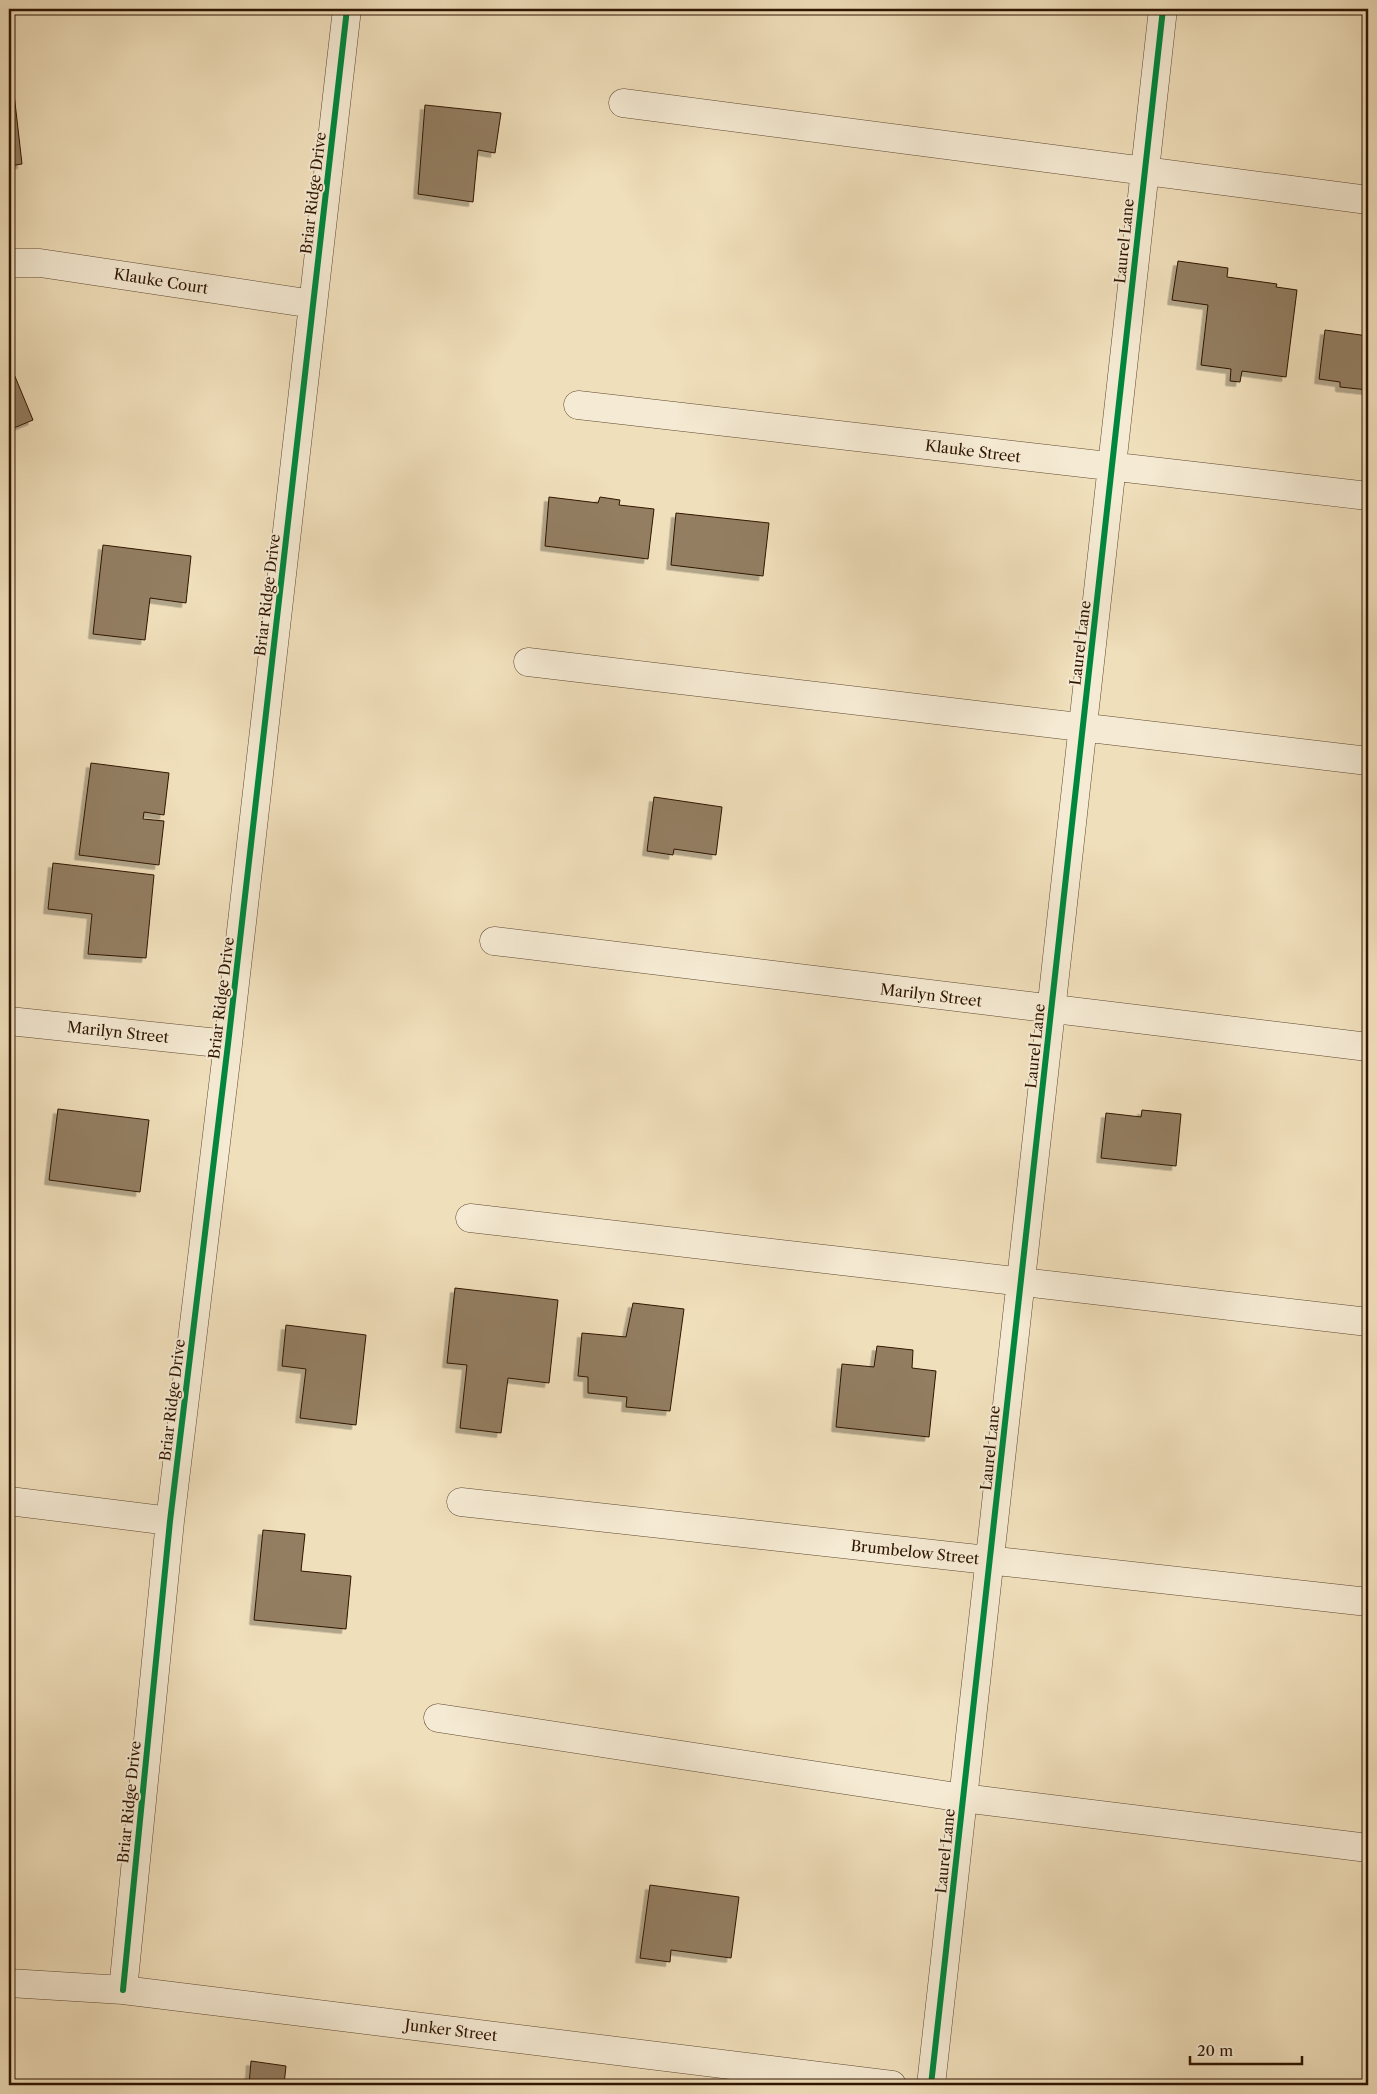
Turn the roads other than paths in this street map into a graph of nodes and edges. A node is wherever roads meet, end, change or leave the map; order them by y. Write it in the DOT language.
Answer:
graph roads {
  1 [pos="347,9"];
  2 [pos="1163,9"];
  3 [pos="622,103"];
  4 [pos="1145,171"];
  5 [pos="1368,200"];
  6 [pos="9,263"];
  7 [pos="313,304"];
  8 [pos="578,406"];
  9 [pos="1112,467"];
  10 [pos="1368,496"];
  11 [pos="528,662"];
  12 [pos="1082,728"];
  13 [pos="1368,761"];
  14 [pos="494,941"];
  15 [pos="1052,1009"];
  16 [pos="9,1021"];
  17 [pos="228,1044"];
  18 [pos="1368,1047"];
  19 [pos="470,1218"];
  20 [pos="1021,1282"];
  21 [pos="1368,1322"];
  22 [pos="9,1501"];
  23 [pos="461,1502"];
  24 [pos="170,1521"];
  25 [pos="990,1560"];
  26 [pos="1368,1602"];
  27 [pos="438,1718"];
  28 [pos="963,1798"];
  29 [pos="1368,1848"];
  30 [pos="9,1983"];
  31 [pos="123,1990"];
  32 [pos="892,2085"];
  33 [pos="931,2085"];
  1 -- 7 [label="street, Briar Ridge Drive"];
  2 -- 4 [label="street, Laurel Lane"];
  3 -- 4 [label="street"];
  4 -- 5 [label="street"];
  4 -- 9 [label="street, Laurel Lane"];
  6 -- 7 [label="street, Klauke Court"];
  7 -- 17 [label="street, Briar Ridge Drive"];
  8 -- 9 [label="street, Klauke Street"];
  9 -- 10 [label="street, Klauke Street"];
  9 -- 12 [label="street, Laurel Lane"];
  11 -- 12 [label="street"];
  12 -- 13 [label="street"];
  12 -- 15 [label="street, Laurel Lane"];
  14 -- 15 [label="street, Marilyn Street"];
  15 -- 18 [label="street, Marilyn Street"];
  15 -- 20 [label="street, Laurel Lane"];
  16 -- 17 [label="street, Marilyn Street"];
  17 -- 24 [label="street, Briar Ridge Drive"];
  19 -- 20 [label="street"];
  20 -- 21 [label="street"];
  20 -- 25 [label="street, Laurel Lane"];
  22 -- 24 [label="street"];
  23 -- 25 [label="street, Brumbelow Street"];
  24 -- 31 [label="street, Briar Ridge Drive"];
  25 -- 26 [label="street, Brumbelow Street"];
  25 -- 28 [label="street, Laurel Lane"];
  27 -- 28 [label="street"];
  28 -- 29 [label="street"];
  28 -- 33 [label="street, Laurel Lane"];
  30 -- 31 [label="street, Junker Street"];
  31 -- 32 [label="street, Junker Street"];
}
